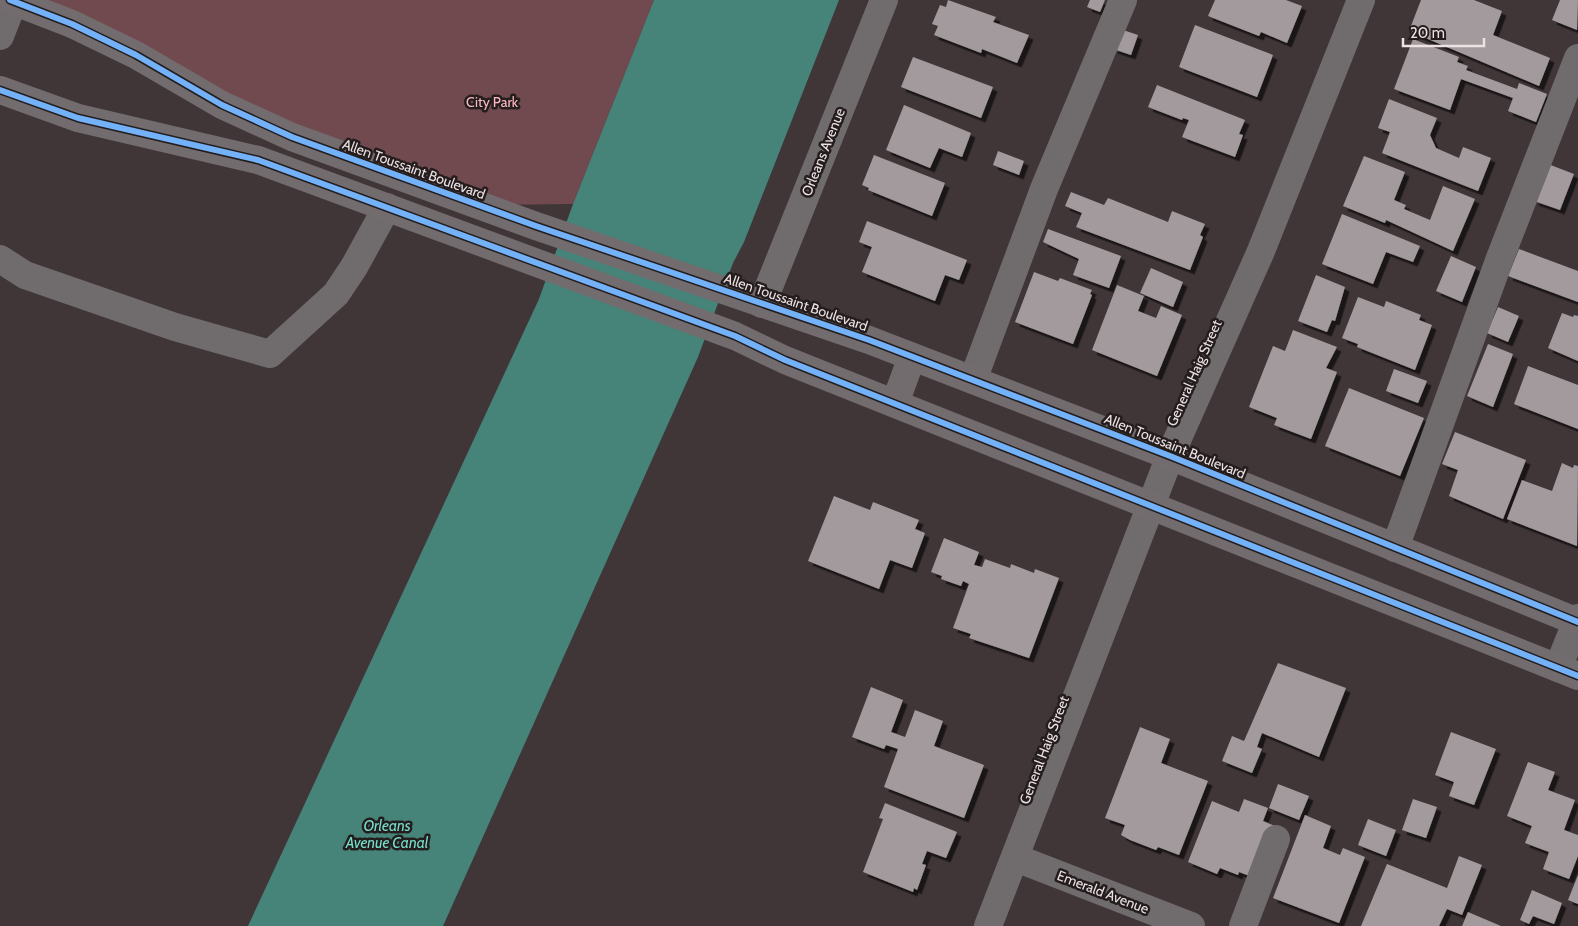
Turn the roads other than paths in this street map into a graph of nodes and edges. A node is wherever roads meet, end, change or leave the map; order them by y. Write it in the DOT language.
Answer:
graph roads {
  1 [pos="13,0"];
  2 [pos="884,0"];
  3 [pos="1123,0"];
  4 [pos="1361,0"];
  5 [pos="0,36"];
  6 [pos="1578,58"];
  7 [pos="0,90"];
  8 [pos="387,207"];
  9 [pos="0,258"];
  10 [pos="755,302"];
  11 [pos="912,357"];
  12 [pos="973,380"];
  13 [pos="895,404"];
  14 [pos="1170,456"];
  15 [pos="1151,507"];
  16 [pos="1395,548"];
  17 [pos="1578,620"];
  18 [pos="1568,672"];
  19 [pos="1276,839"];
  20 [pos="1016,858"];
  21 [pos="988,926"];
  22 [pos="1191,926"];
  23 [pos="1243,926"];
  1 -- 5 [label="street"];
  1 -- 10 [label="main road, Allen Toussaint Boulevard"];
  2 -- 10 [label="street, Orleans Avenue"];
  3 -- 12 [label="street"];
  4 -- 14 [label="street, General Haig Street"];
  6 -- 16 [label="street"];
  7 -- 8 [label="main road"];
  8 -- 9 [label="street"];
  8 -- 13 [label="main road"];
  10 -- 11 [label="main road, Allen Toussaint Boulevard"];
  11 -- 12 [label="main road, Allen Toussaint Boulevard"];
  11 -- 13 [label="main road"];
  12 -- 14 [label="main road, Allen Toussaint Boulevard"];
  13 -- 15 [label="main road"];
  14 -- 15 [label="street, General Haig Street"];
  14 -- 16 [label="main road, Allen Toussaint Boulevard"];
  15 -- 18 [label="main road"];
  15 -- 20 [label="street, General Haig Street"];
  16 -- 17 [label="main road, Allen Toussaint Boulevard"];
  17 -- 18 [label="street"];
  19 -- 23 [label="street"];
  20 -- 21 [label="street, General Haig Street"];
  20 -- 22 [label="street, Emerald Avenue"];
}
